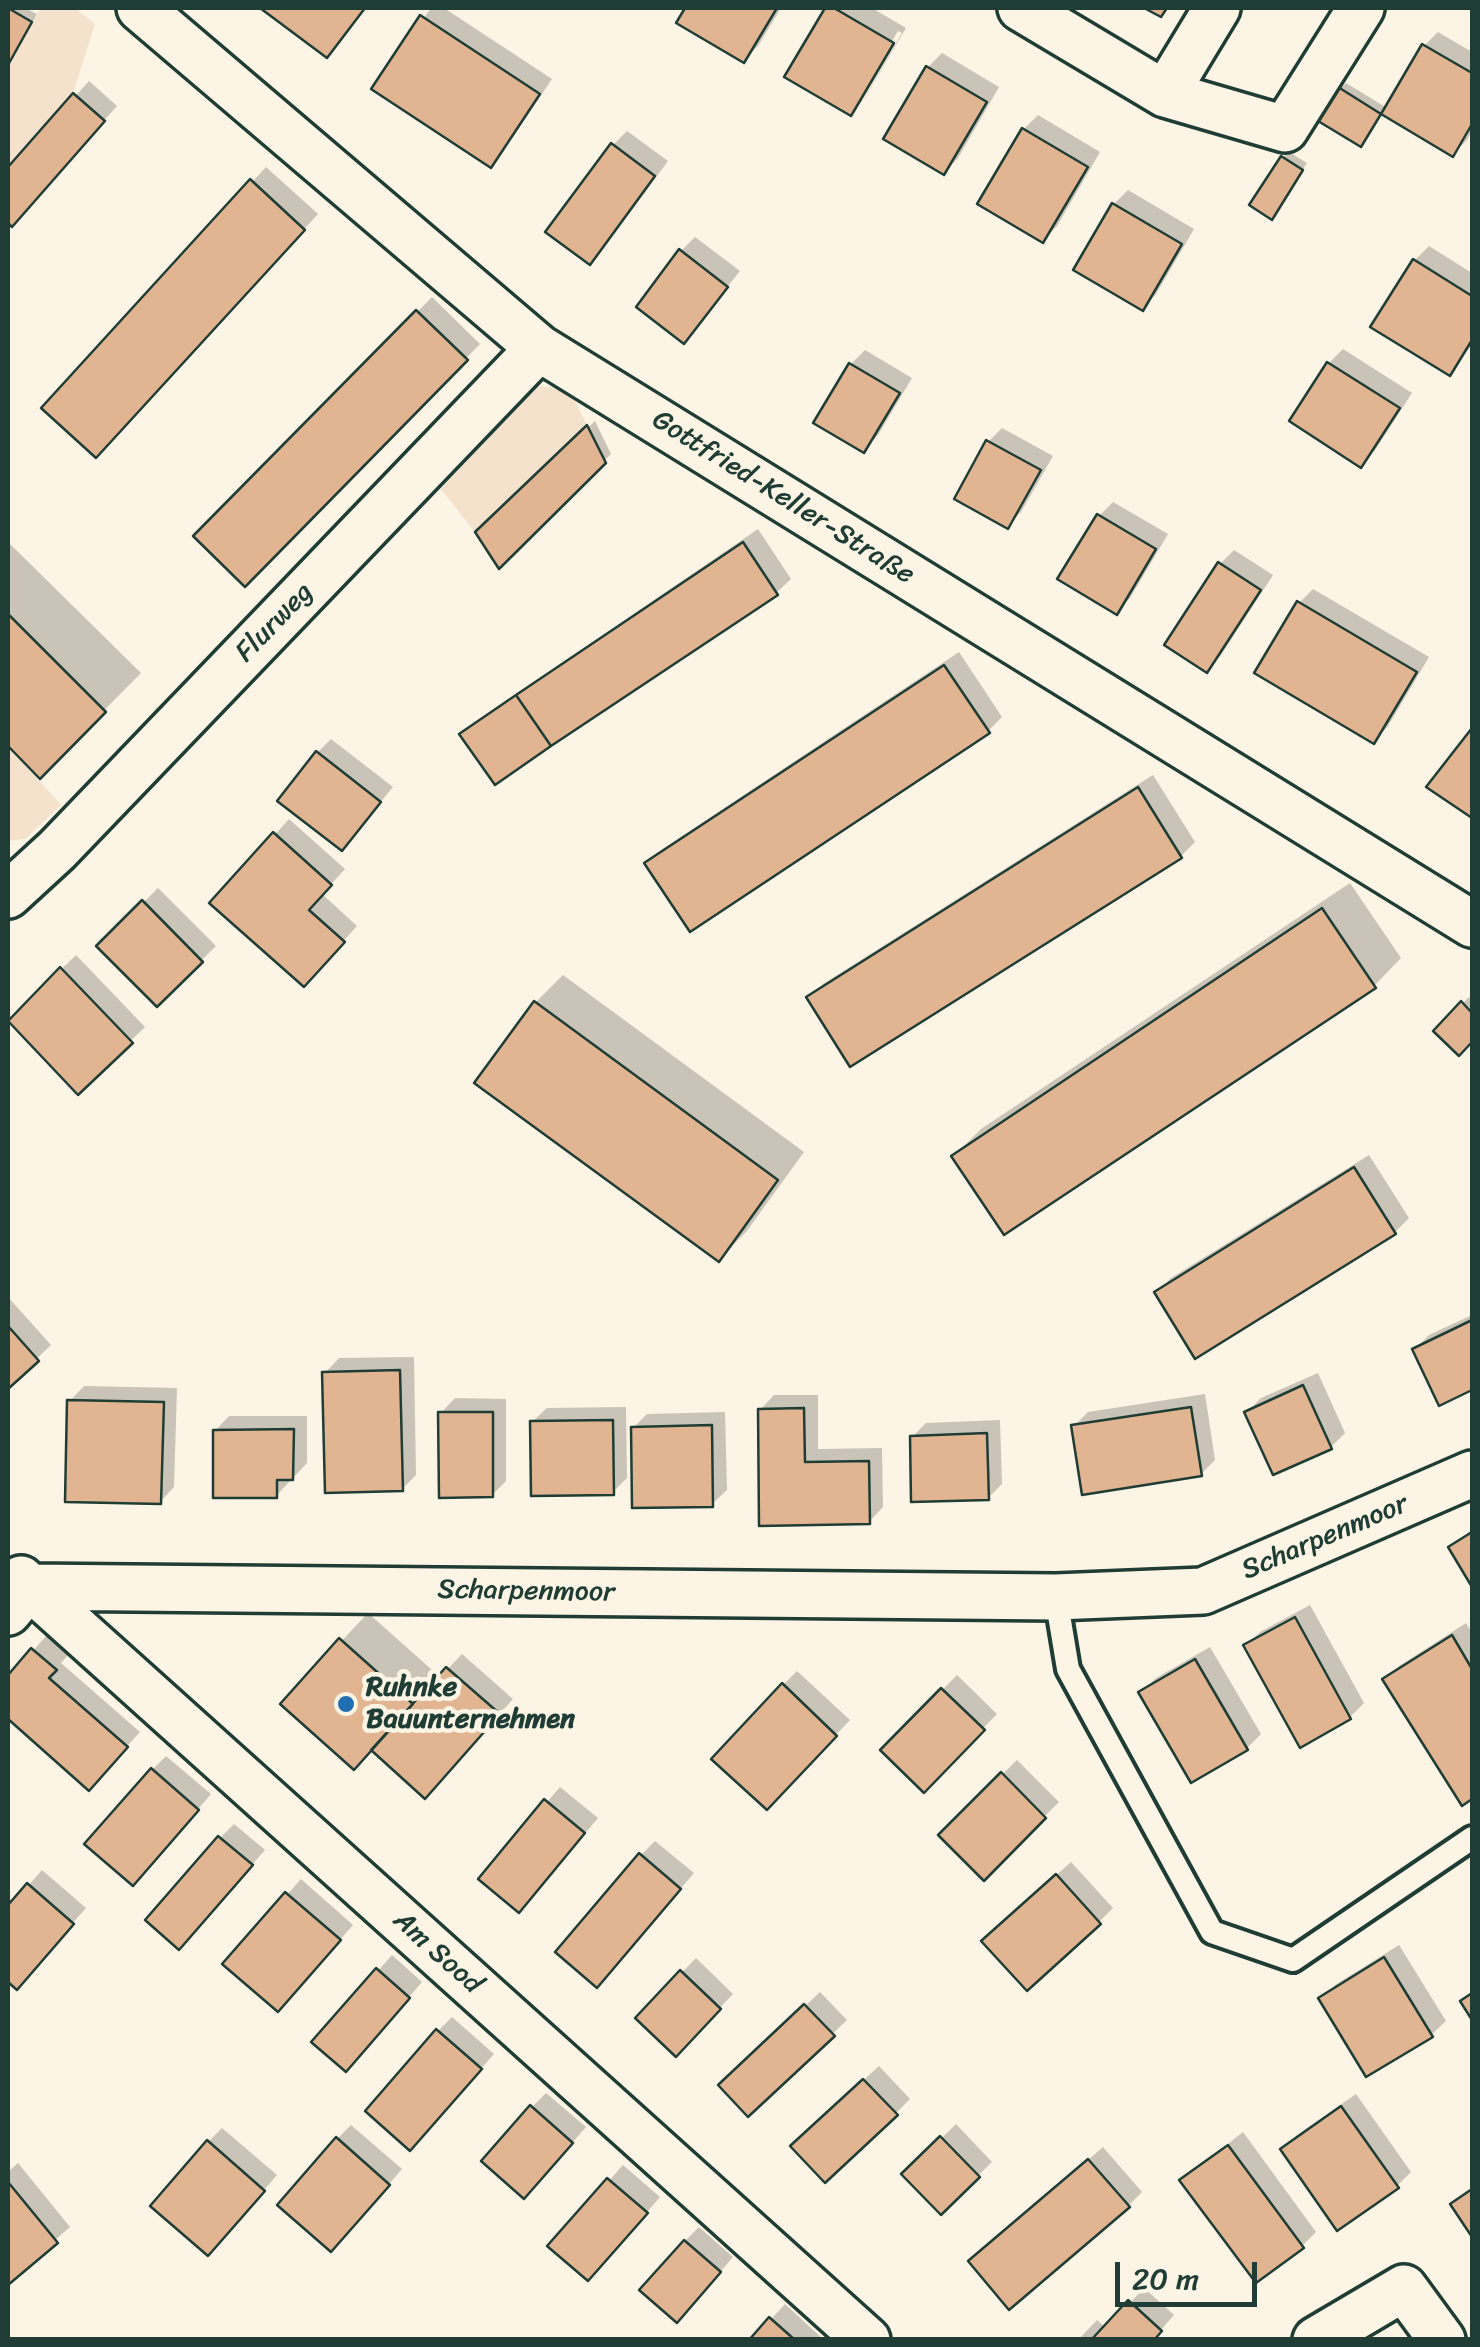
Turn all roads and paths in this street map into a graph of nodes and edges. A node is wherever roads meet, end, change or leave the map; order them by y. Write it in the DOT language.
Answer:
graph roads {
  1 [pos="140,8"];
  2 [pos="1021,8"];
  3 [pos="1217,8"];
  4 [pos="1361,8"];
  5 [pos="1166,94"];
  6 [pos="539,348"];
  7 [pos="8,895"];
  8 [pos="1472,924"];
  9 [pos="1472,1474"];
  10 [pos="15,1588"];
  11 [pos="1056,1597"];
  12 [pos="1472,1838"];
  13 [pos="867,2340"];
  14 [pos="1316,2340"];
  15 [pos="1442,2340"];
  1 -- 6 [label="street, Gottfried-Keller-Straße"];
  2 -- 5 [label="street"];
  3 -- 5 [label="street"];
  4 -- 5 [label="street"];
  6 -- 7 [label="street, Flurweg"];
  6 -- 8 [label="street, Gottfried-Keller-Straße"];
  9 -- 11 [label="street, Scharpenmoor"];
  10 -- 11 [label="street, Scharpenmoor"];
  10 -- 13 [label="street, Am Sood"];
  11 -- 12 [label="lane"];
  14 -- 15 [label="street"];
}
